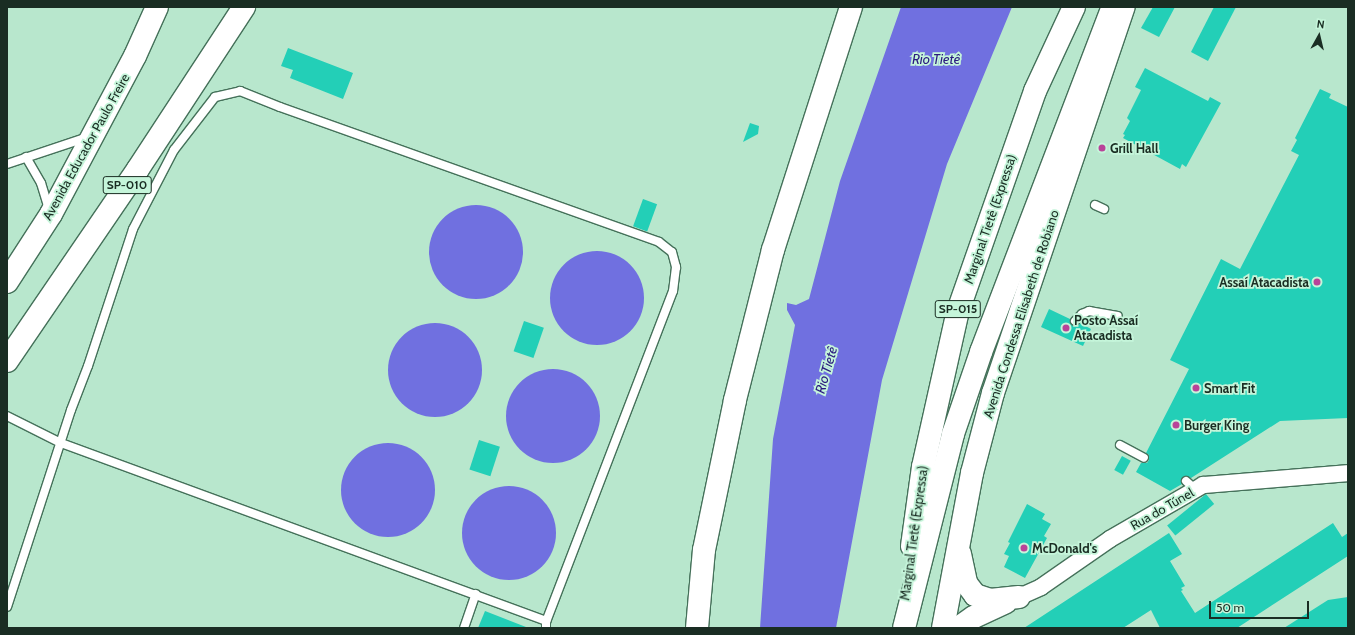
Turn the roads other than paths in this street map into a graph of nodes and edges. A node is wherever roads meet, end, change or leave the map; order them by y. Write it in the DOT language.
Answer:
graph roads {
  1 [pos="157,7"];
  2 [pos="244,7"];
  3 [pos="851,7"];
  4 [pos="1074,7"];
  5 [pos="1113,7"];
  6 [pos="1124,7"];
  7 [pos="94,135"];
  8 [pos="26,157"];
  9 [pos="7,164"];
  10 [pos="1095,205"];
  11 [pos="1104,208"];
  12 [pos="50,214"];
  13 [pos="7,282"];
  14 [pos="1118,316"];
  15 [pos="1075,321"];
  16 [pos="7,361"];
  17 [pos="7,416"];
  18 [pos="61,443"];
  19 [pos="1120,445"];
  20 [pos="1144,458"];
  21 [pos="1348,473"];
  22 [pos="958,542"];
  23 [pos="476,594"];
  24 [pos="1019,597"];
  25 [pos="7,607"];
  26 [pos="546,624"];
  27 [pos="464,628"];
  28 [pos="697,628"];
  29 [pos="901,628"];
  30 [pos="904,628"];
  31 [pos="943,628"];
  32 [pos="958,628"];
  1 -- 7 [label="highway, Avenida Educador Paulo Freire"];
  2 -- 16 [label="highway, SP-010"];
  3 -- 28 [label="highway"];
  4 -- 29 [label="highway, Marginal Tietê (Expressa) / SP-015"];
  5 -- 30 [label="highway"];
  6 -- 22 [label="highway, Avenida Condessa Elisabeth de Robiano"];
  7 -- 8 [label="lane"];
  7 -- 12 [label="highway, Avenida Educador Paulo Freire"];
  8 -- 9 [label="lane"];
  8 -- 12 [label="lane"];
  10 -- 11 [label="lane"];
  12 -- 13 [label="highway, Avenida Educador Paulo Freire"];
  14 -- 15 [label="lane"];
  17 -- 18 [label="lane"];
  18 -- 23 [label="lane"];
  18 -- 25 [label="lane"];
  18 -- 26 [label="lane"];
  19 -- 20 [label="lane"];
  21 -- 24 [label="street, Rua do Túnel"];
  22 -- 24 [label="highway"];
  22 -- 31 [label="highway, Avenida Condessa Elisabeth de Robiano"];
  23 -- 26 [label="lane"];
  23 -- 27 [label="lane"];
  24 -- 32 [label="highway"];
}
